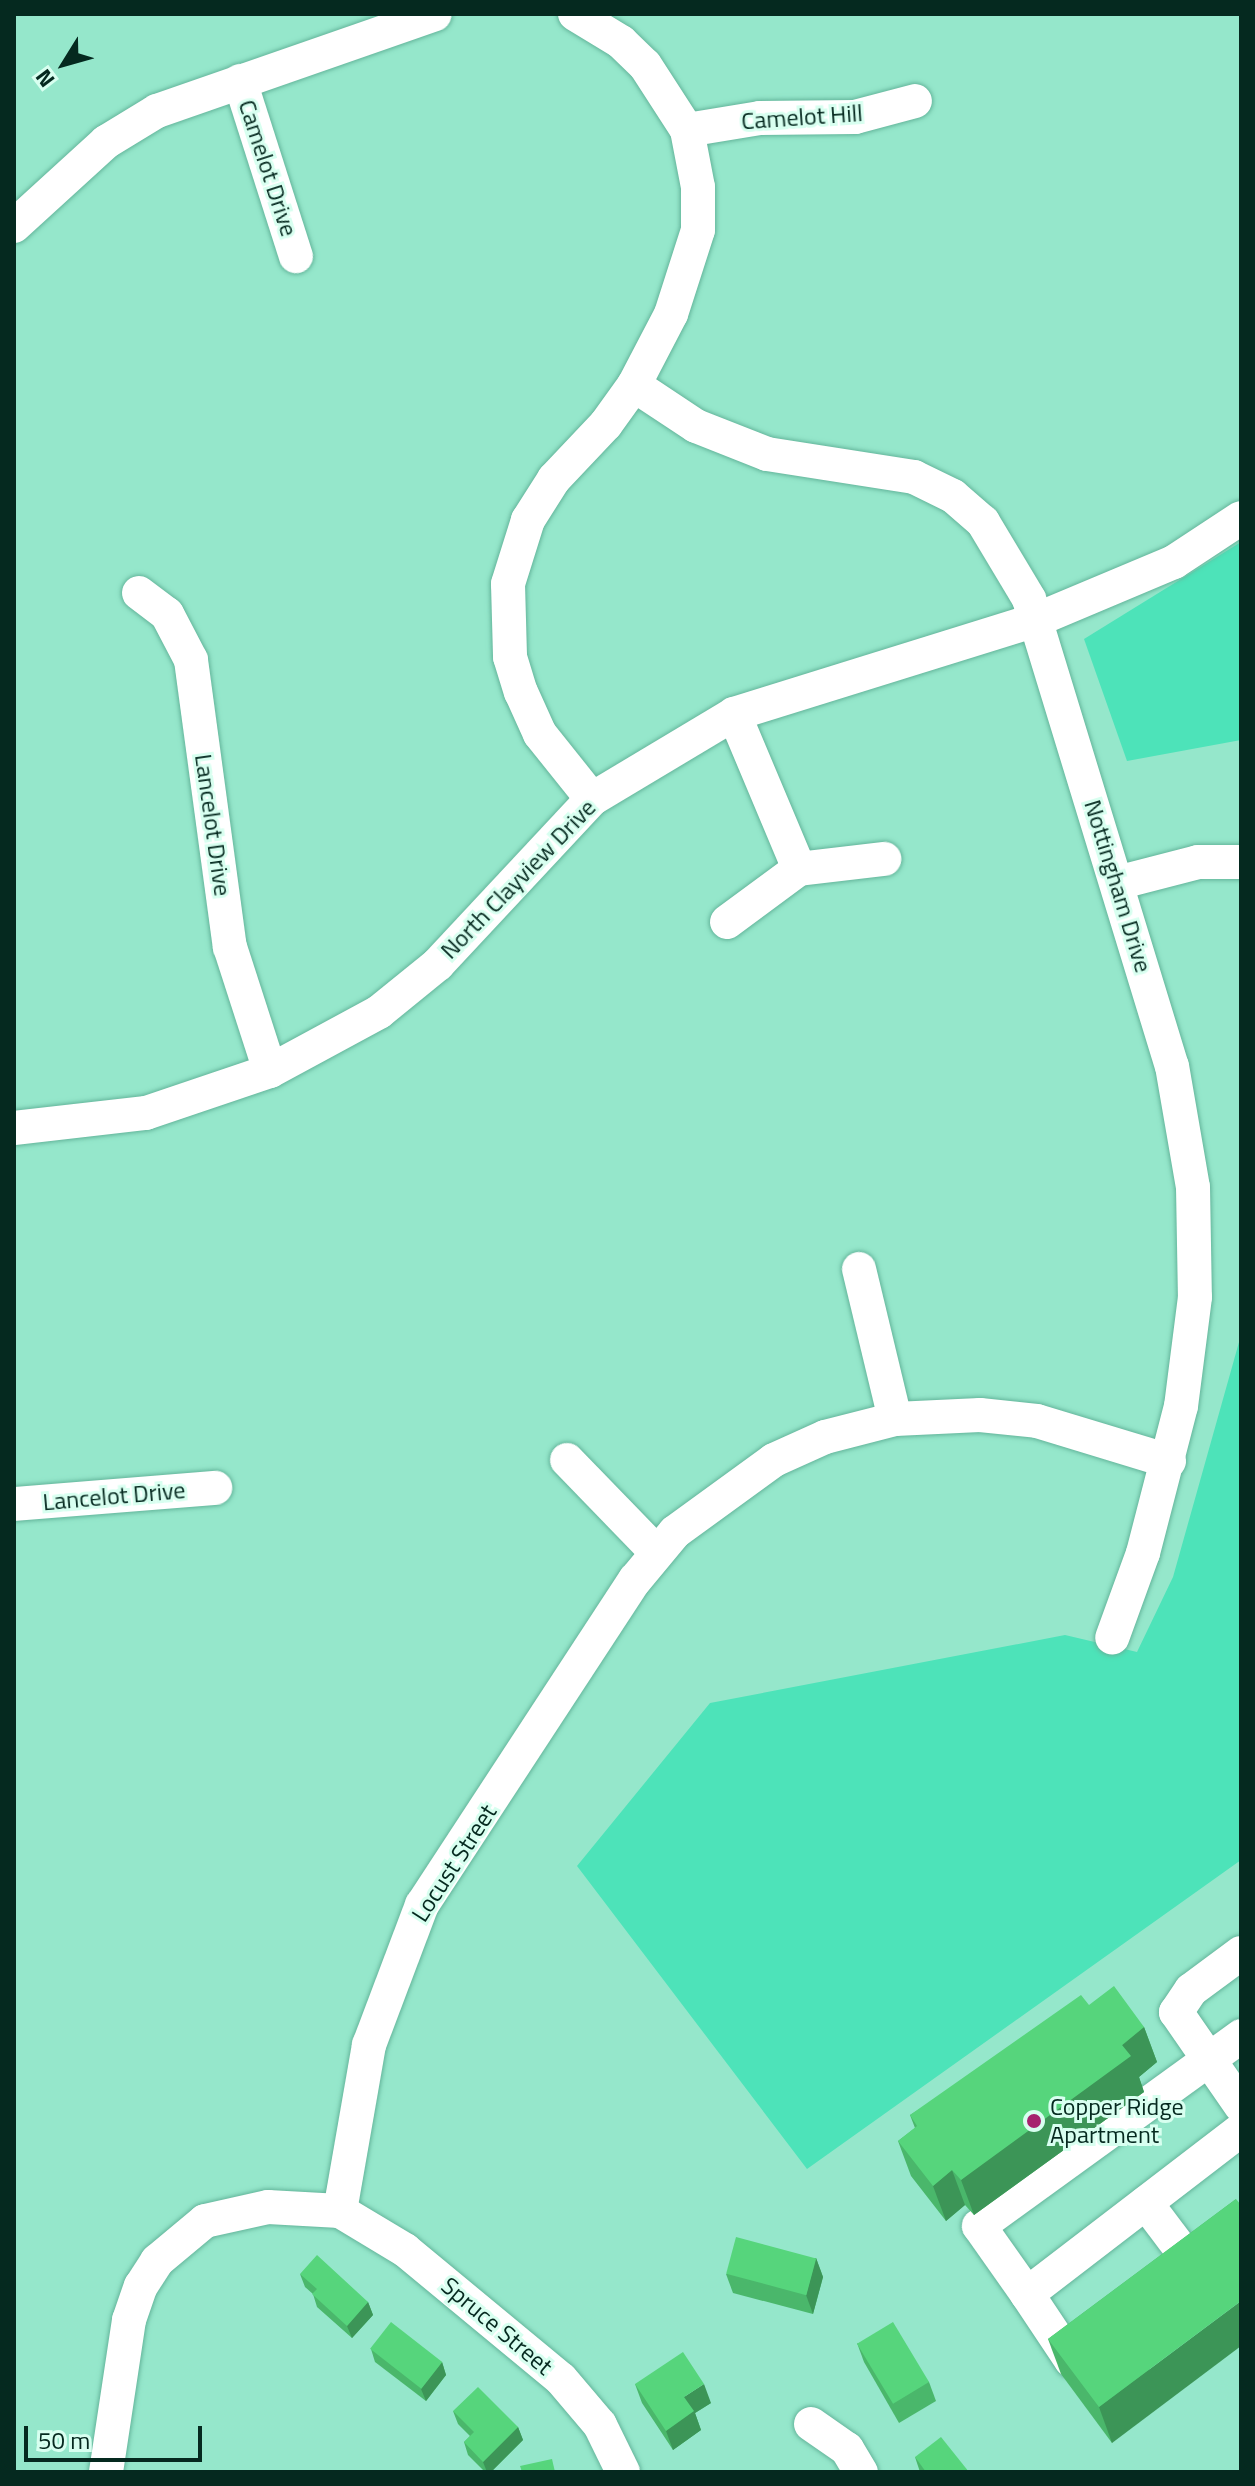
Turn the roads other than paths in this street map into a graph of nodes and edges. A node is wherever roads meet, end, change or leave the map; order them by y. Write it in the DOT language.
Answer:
graph roads {
  1 [pos="435,14"];
  2 [pos="575,14"];
  3 [pos="240,81"];
  4 [pos="915,101"];
  5 [pos="687,130"];
  6 [pos="14,226"];
  7 [pos="296,256"];
  8 [pos="634,385"];
  9 [pos="1241,518"];
  10 [pos="139,593"];
  11 [pos="1036,620"];
  12 [pos="734,714"];
  13 [pos="592,799"];
  14 [pos="884,859"];
  15 [pos="1241,862"];
  16 [pos="799,869"];
  17 [pos="1117,883"];
  18 [pos="727,922"];
  19 [pos="270,1071"];
  20 [pos="14,1128"];
  21 [pos="859,1269"];
  22 [pos="895,1419"];
  23 [pos="567,1460"];
  24 [pos="1169,1461"];
  25 [pos="215,1488"];
  26 [pos="14,1504"];
  27 [pos="656,1552"];
  28 [pos="1112,1638"];
  29 [pos="1241,1953"];
  30 [pos="1241,2036"];
  31 [pos="1211,2058"];
  32 [pos="1241,2106"];
  33 [pos="1241,2130"];
  34 [pos="1146,2203"];
  35 [pos="340,2211"];
  36 [pos="1194,2268"];
  37 [pos="1027,2294"];
  38 [pos="1109,2332"];
  39 [pos="811,2424"];
  40 [pos="106,2472"];
  41 [pos="623,2472"];
  42 [pos="861,2472"];
  1 -- 3 [label="street"];
  2 -- 5 [label="street"];
  3 -- 6 [label="street"];
  3 -- 7 [label="street, Camelot Drive"];
  4 -- 5 [label="street, Camelot Hill"];
  5 -- 8 [label="street"];
  8 -- 11 [label="street, Nottingham Drive"];
  8 -- 13 [label="street"];
  9 -- 11 [label="street, North Clayview Drive"];
  10 -- 19 [label="street, Lancelot Drive"];
  11 -- 12 [label="street, North Clayview Drive"];
  11 -- 17 [label="street, Nottingham Drive"];
  12 -- 13 [label="street, North Clayview Drive"];
  12 -- 16 [label="street"];
  13 -- 19 [label="street, North Clayview Drive"];
  14 -- 16 [label="street"];
  15 -- 17 [label="street"];
  16 -- 18 [label="street"];
  17 -- 24 [label="street, Nottingham Drive"];
  19 -- 20 [label="street, North Clayview Drive"];
  21 -- 22 [label="street"];
  22 -- 24 [label="street, Locust Street"];
  22 -- 27 [label="street, Locust Street"];
  23 -- 27 [label="street"];
  24 -- 28 [label="street, Nottingham Drive"];
  25 -- 26 [label="street, Lancelot Drive"];
  27 -- 35 [label="street, Locust Street"];
  29 -- 31 [label="street"];
  30 -- 31 [label="street"];
  31 -- 32 [label="street"];
  31 -- 37 [label="street"];
  33 -- 34 [label="street"];
  34 -- 36 [label="street"];
  34 -- 37 [label="street"];
  35 -- 40 [label="street"];
  35 -- 41 [label="street, Spruce Street"];
  37 -- 38 [label="street"];
  39 -- 42 [label="street"];
}
